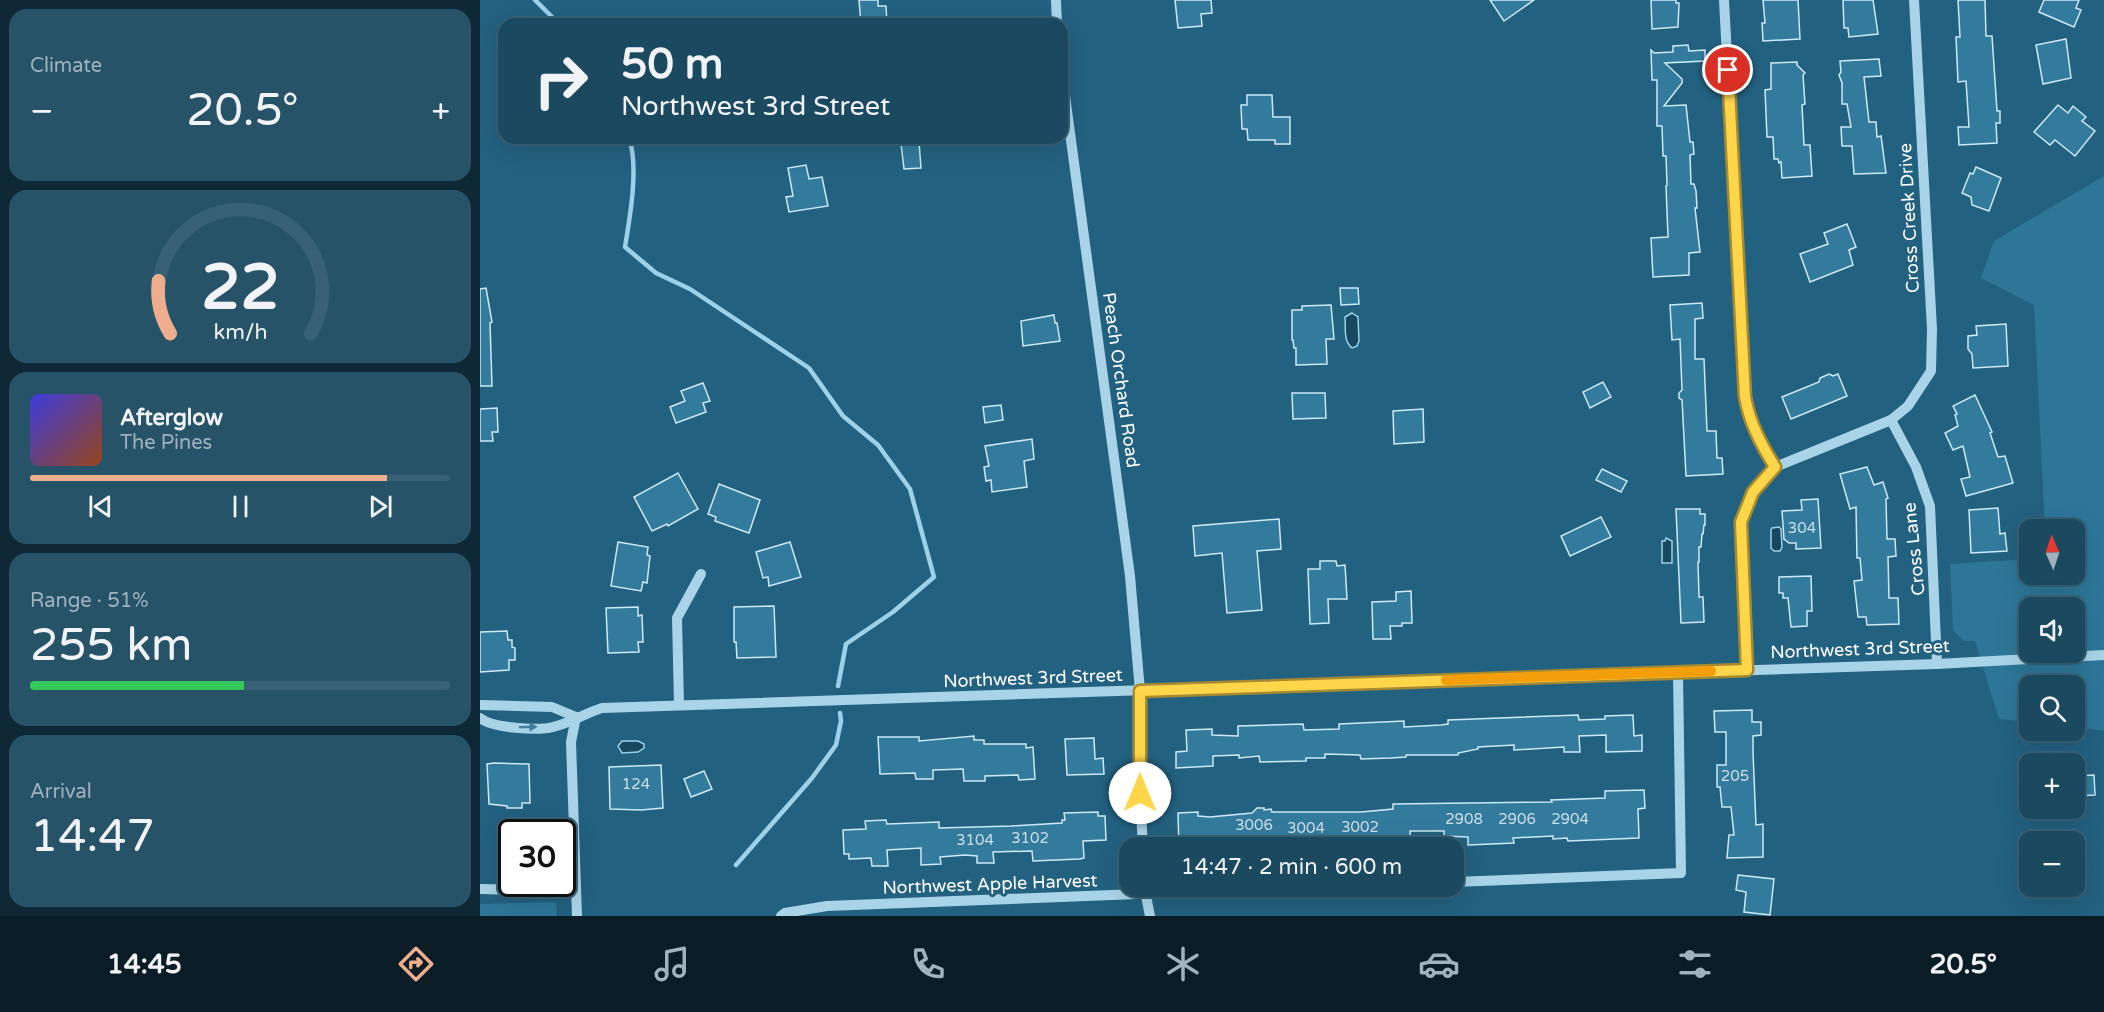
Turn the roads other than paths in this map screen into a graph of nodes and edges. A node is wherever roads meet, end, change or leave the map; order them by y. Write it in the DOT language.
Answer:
graph roads {
  1 [pos="1056,0"];
  2 [pos="1724,0"];
  3 [pos="1914,0"];
  4 [pos="1057,18"];
  5 [pos="1068,118"];
  6 [pos="1890,420"];
  7 [pos="1775,467"];
  8 [pos="701,574"];
  9 [pos="2104,656"];
  10 [pos="1937,664"];
  11 [pos="1747,670"];
  12 [pos="1678,673"];
  13 [pos="1140,691"];
  14 [pos="679,704"];
  15 [pos="480,705"];
  16 [pos="576,717"];
  17 [pos="480,718"];
  18 [pos="574,819"];
  19 [pos="1142,837"];
  20 [pos="1464,882"];
  21 [pos="480,889"];
  22 [pos="498,889"];
  23 [pos="576,891"];
  24 [pos="1119,892"];
  25 [pos="1145,897"];
  26 [pos="577,916"];
  27 [pos="781,916"];
  28 [pos="1150,916"];
  1 -- 4 [label="street"];
  2 -- 7 [label="street"];
  3 -- 6 [label="street, Cross Creek Drive"];
  5 -- 13 [label="street, Peach Orchard Road"];
  6 -- 7 [label="street"];
  6 -- 10 [label="street, Cross Lane"];
  7 -- 11 [label="street"];
  8 -- 14 [label="street"];
  9 -- 10 [label="street, Northwest 3rd Street"];
  10 -- 11 [label="street, Northwest 3rd Street"];
  11 -- 12 [label="street, Northwest 3rd Street"];
  12 -- 13 [label="street, Northwest 3rd Street"];
  12 -- 20 [label="street"];
  13 -- 14 [label="street, Northwest 3rd Street"];
  13 -- 19 [label="street, Peach Orchard Road"];
  14 -- 16 [label="street, Northwest 3rd Street"];
  15 -- 16 [label="street"];
  17 -- 16 [label="street, Northwest 3rd Street, one-way"];
  16 -- 18 [label="street"];
  21 -- 22 [label="street"];
  23 -- 26 [label="street"];
  24 -- 27 [label="street, Northwest Apple Harvest"];
  25 -- 28 [label="street"];
}
